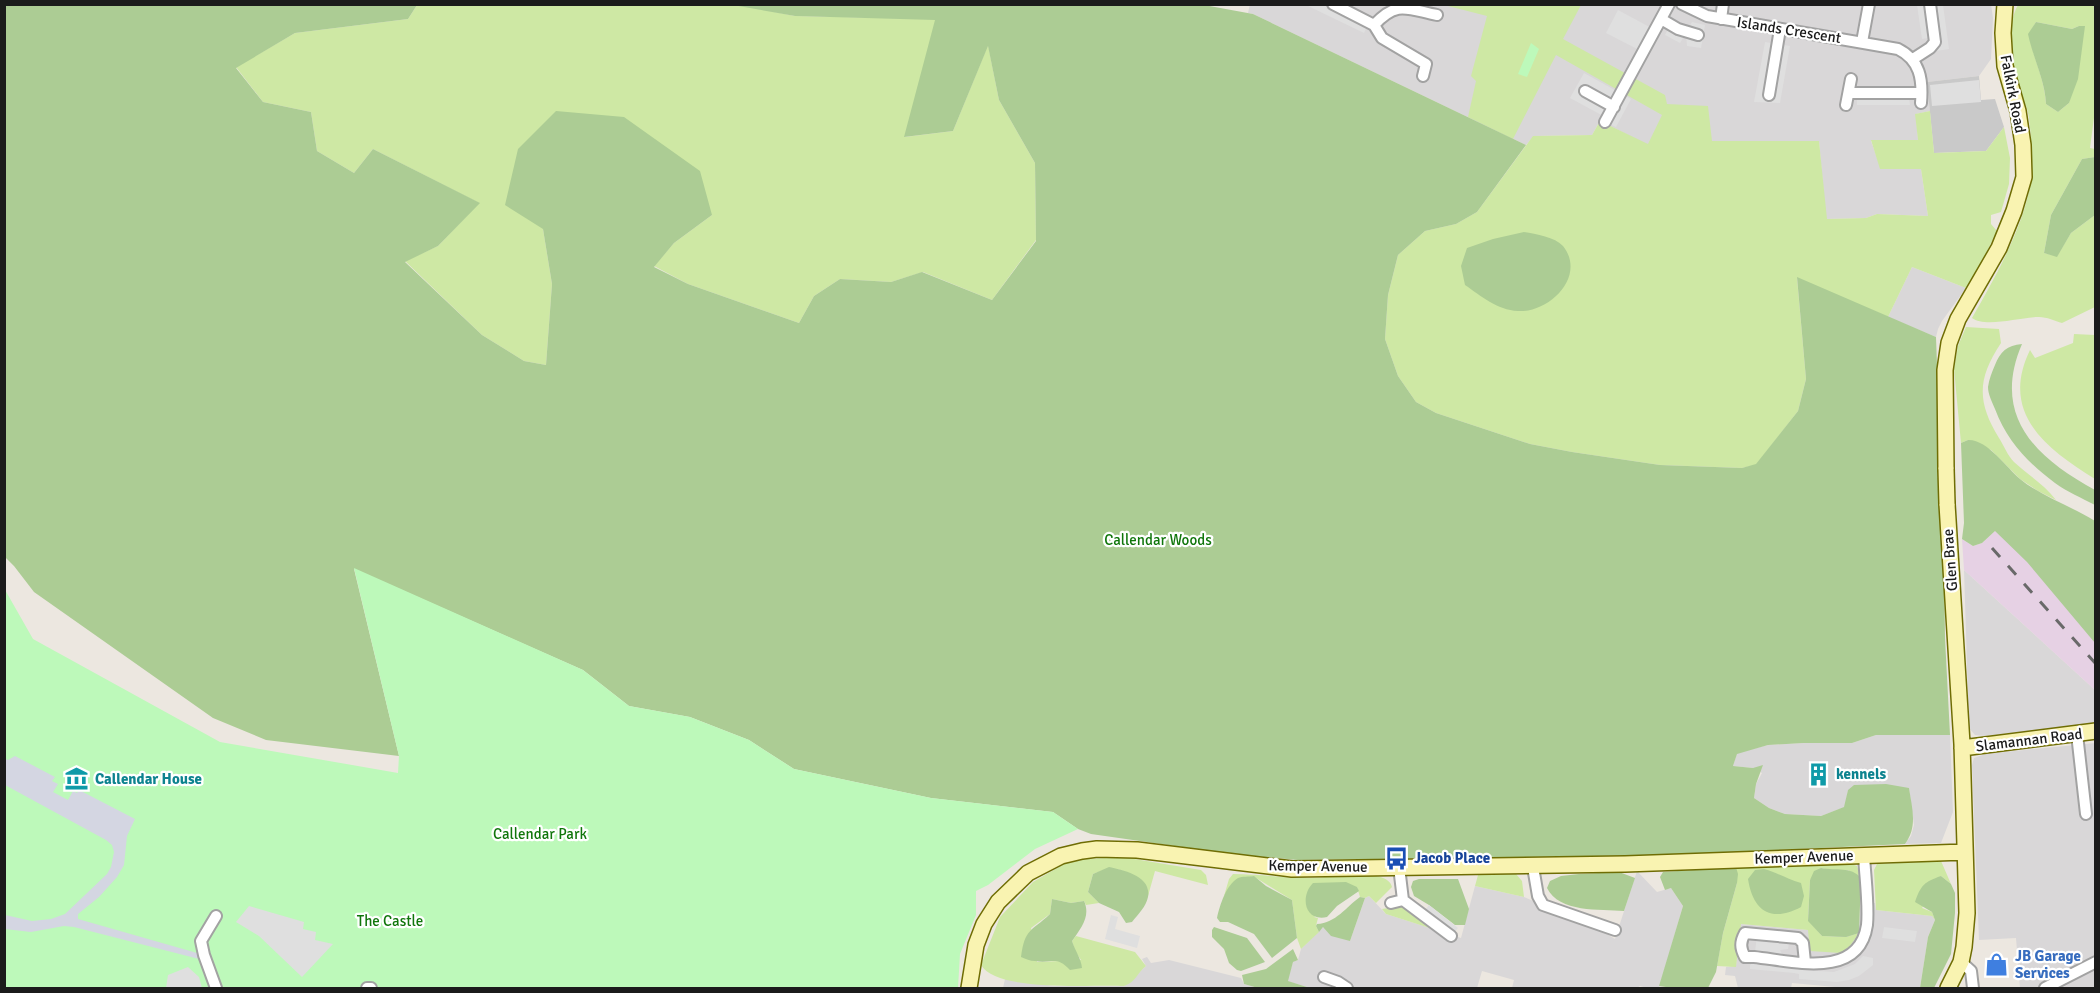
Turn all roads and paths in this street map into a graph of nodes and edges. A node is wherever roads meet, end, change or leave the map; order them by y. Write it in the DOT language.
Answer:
graph roads {
  1 [pos="1333,4"];
  2 [pos="1669,4"];
  3 [pos="1682,4"];
  4 [pos="1723,4"];
  5 [pos="1869,4"];
  6 [pos="1930,4"];
  7 [pos="2006,6"];
  8 [pos="1437,15"];
  9 [pos="1661,19"];
  10 [pos="1721,19"];
  11 [pos="1374,25"];
  12 [pos="1780,30"];
  13 [pos="1698,35"];
  14 [pos="1862,42"];
  15 [pos="1913,59"];
  16 [pos="1423,76"];
  17 [pos="1851,79"];
  18 [pos="1585,91"];
  19 [pos="1849,93"];
  20 [pos="1769,95"];
  21 [pos="1846,105"];
  22 [pos="1614,107"];
  23 [pos="1605,122"];
  24 [pos="2023,145"];
  25 [pos="2096,731"];
  26 [pos="2077,734"];
  27 [pos="1962,748"];
  28 [pos="2086,814"];
  29 [pos="1965,852"];
  30 [pos="1864,855"];
  31 [pos="1398,867"];
  32 [pos="1533,867"];
  33 [pos="1403,900"];
  34 [pos="1391,903"];
  35 [pos="216,916"];
  36 [pos="1615,930"];
  37 [pos="1451,936"];
  38 [pos="1805,962"];
  39 [pos="1961,962"];
  40 [pos="2096,962"];
  41 [pos="1324,977"];
  42 [pos="216,988"];
  43 [pos="969,988"];
  44 [pos="1347,988"];
  45 [pos="1948,988"];
  46 [pos="1973,988"];
  47 [pos="2045,988"];
  1 -- 11 [label="street"];
  2 -- 9 [label="street"];
  3 -- 10 [label="street, Islands Crescent"];
  4 -- 10 [label="street"];
  5 -- 14 [label="street, Islands Crescent"];
  6 -- 15 [label="street"];
  7 -- 24 [label="main road, Falkirk Road"];
  8 -- 11 [label="street"];
  9 -- 13 [label="street"];
  9 -- 22 [label="street"];
  10 -- 12 [label="street, Islands Crescent"];
  11 -- 16 [label="street"];
  12 -- 14 [label="street, Islands Crescent"];
  12 -- 20 [label="street"];
  14 -- 15 [label="street, Islands Crescent"];
  15 -- 19 [label="street"];
  17 -- 19 [label="street"];
  18 -- 22 [label="street"];
  19 -- 21 [label="street"];
  22 -- 23 [label="street"];
  24 -- 27 [label="main road, Glen Brae, bridge"];
  25 -- 26 [label="main road, Slamannan Road"];
  26 -- 27 [label="main road, Slamannan Road"];
  26 -- 28 [label="street"];
  27 -- 29 [label="main road, Glen Brae"];
  29 -- 30 [label="main road, Kemper Avenue"];
  29 -- 39 [label="main road, Glen Brae"];
  30 -- 32 [label="main road, Kemper Avenue"];
  30 -- 38 [label="street"];
  31 -- 32 [label="main road, Kemper Avenue"];
  31 -- 33 [label="street"];
  31 -- 43 [label="main road, Kemper Avenue"];
  32 -- 36 [label="street"];
  33 -- 34 [label="street"];
  33 -- 37 [label="street"];
  35 -- 42 [label="street"];
  38 -- 38 [label="street"];
  39 -- 45 [label="main road, Glen Brae"];
  39 -- 46 [label="street"];
  40 -- 47 [label="street"];
  41 -- 44 [label="street"];
}
